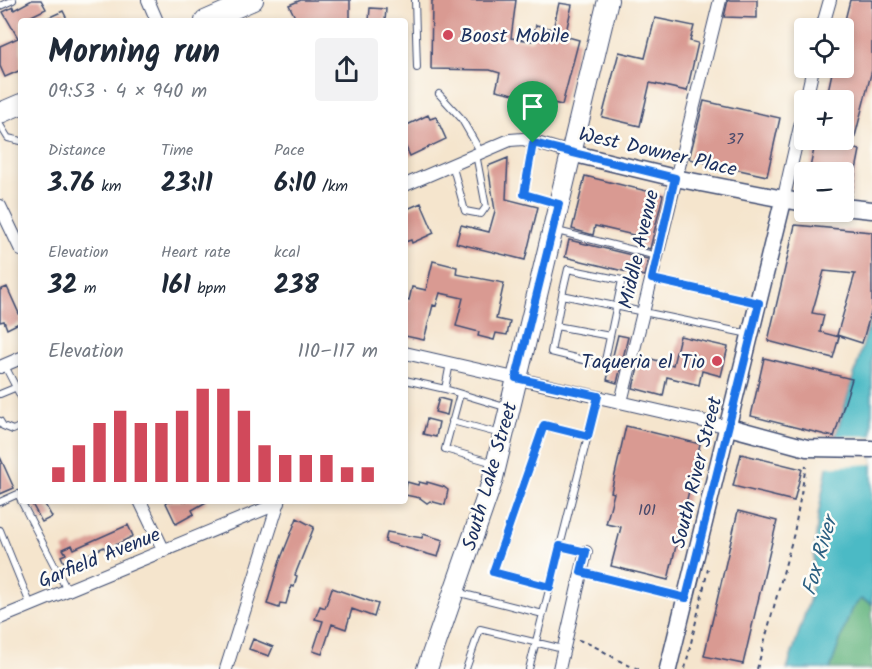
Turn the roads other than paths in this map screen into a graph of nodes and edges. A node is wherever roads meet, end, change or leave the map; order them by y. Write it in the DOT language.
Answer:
graph roads {
  1 [pos="13,0"];
  2 [pos="148,0"];
  3 [pos="253,0"];
  4 [pos="415,0"];
  5 [pos="608,0"];
  6 [pos="720,0"];
  7 [pos="830,0"];
  8 [pos="0,6"];
  9 [pos="157,18"];
  10 [pos="213,18"];
  11 [pos="825,18"];
  12 [pos="417,68"];
  13 [pos="439,94"];
  14 [pos="18,105"];
  15 [pos="0,113"];
  16 [pos="0,125"];
  17 [pos="18,140"];
  18 [pos="533,143"];
  19 [pos="795,150"];
  20 [pos="478,152"];
  21 [pos="571,153"];
  22 [pos="452,164"];
  23 [pos="675,178"];
  24 [pos="408,184"];
  25 [pos="783,201"];
  26 [pos="794,202"];
  27 [pos="559,204"];
  28 [pos="0,206"];
  29 [pos="854,208"];
  30 [pos="872,210"];
  31 [pos="553,230"];
  32 [pos="18,244"];
  33 [pos="657,256"];
  34 [pos="652,279"];
  35 [pos="562,295"];
  36 [pos="759,303"];
  37 [pos="616,306"];
  38 [pos="644,311"];
  39 [pos="556,326"];
  40 [pos="751,334"];
  41 [pos="610,336"];
  42 [pos="408,354"];
  43 [pos="18,358"];
  44 [pos="450,363"];
  45 [pos="2,366"];
  46 [pos="516,378"];
  47 [pos="408,381"];
  48 [pos="17,387"];
  49 [pos="445,389"];
  50 [pos="0,394"];
  51 [pos="460,394"];
  52 [pos="598,396"];
  53 [pos="621,402"];
  54 [pos="509,409"];
  55 [pos="0,421"];
  56 [pos="452,421"];
  57 [pos="18,428"];
  58 [pos="729,428"];
  59 [pos="502,435"];
  60 [pos="588,436"];
  61 [pos="872,449"];
  62 [pos="495,463"];
  63 [pos="18,494"];
  64 [pos="0,502"];
  65 [pos="23,504"];
  66 [pos="141,504"];
  67 [pos="274,504"];
  68 [pos="278,504"];
  69 [pos="0,530"];
  70 [pos="560,546"];
  71 [pos="164,551"];
  72 [pos="586,552"];
  73 [pos="581,572"];
  74 [pos="550,587"];
  75 [pos="67,591"];
  76 [pos="453,592"];
  77 [pos="686,598"];
  78 [pos="31,606"];
  79 [pos="543,614"];
  80 [pos="0,618"];
  81 [pos="536,640"];
  82 [pos="565,643"];
  83 [pos="226,669"];
  84 [pos="427,669"];
  85 [pos="466,669"];
  86 [pos="529,669"];
  87 [pos="559,669"];
  88 [pos="668,669"];
  1 -- 8 [label="lane"];
  2 -- 9 [label="street"];
  3 -- 10 [label="main road"];
  4 -- 12 [label="lane"];
  5 -- 21 [label="main road, South Lake Street"];
  6 -- 23 [label="street, Middle Avenue"];
  7 -- 11 [label="street"];
  13 -- 20 [label="lane"];
  14 -- 15 [label="main road"];
  16 -- 17 [label="lane"];
  18 -- 20 [label="street, West Downer Place"];
  18 -- 21 [label="street, West Downer Place"];
  18 -- 27 [label="lane"];
  19 -- 25 [label="street, South River Street"];
  20 -- 22 [label="street, West Downer Place"];
  20 -- 22 [label="lane"];
  21 -- 23 [label="street, West Downer Place"];
  21 -- 27 [label="main road, South Lake Street"];
  22 -- 24 [label="street, West Downer Place"];
  23 -- 25 [label="street, West Downer Place"];
  23 -- 33 [label="street, Middle Avenue"];
  25 -- 26 [label="street, West Downer Place"];
  25 -- 36 [label="street, South River Street"];
  27 -- 31 [label="main road, South Lake Street"];
  28 -- 32 [label="street"];
  29 -- 30 [label="street"];
  31 -- 33 [label="lane"];
  31 -- 46 [label="main road, South Lake Street"];
  33 -- 34 [label="street, Middle Avenue"];
  34 -- 36 [label="lane"];
  34 -- 38 [label="street, Middle Avenue"];
  35 -- 37 [label="lane"];
  35 -- 37 [label="lane"];
  35 -- 39 [label="lane"];
  36 -- 40 [label="street, South River Street"];
  37 -- 38 [label="lane"];
  37 -- 41 [label="lane"];
  38 -- 40 [label="lane"];
  38 -- 53 [label="street, Middle Avenue"];
  39 -- 41 [label="lane"];
  39 -- 41 [label="lane"];
  40 -- 58 [label="street, South River Street"];
  42 -- 44 [label="street"];
  43 -- 45 [label="street"];
  44 -- 46 [label="street"];
  44 -- 49 [label="lane"];
  45 -- 48 [label="lane"];
  46 -- 52 [label="street"];
  46 -- 54 [label="main road, South Lake Street"];
  47 -- 49 [label="lane"];
  48 -- 50 [label="lane"];
  49 -- 51 [label="lane"];
  51 -- 54 [label="lane"];
  51 -- 56 [label="lane"];
  52 -- 53 [label="street"];
  52 -- 60 [label="lane"];
  53 -- 58 [label="street"];
  54 -- 59 [label="main road, South Lake Street"];
  55 -- 57 [label="lane"];
  56 -- 59 [label="lane"];
  56 -- 62 [label="lane"];
  58 -- 61 [label="street"];
  58 -- 77 [label="street, South River Street"];
  59 -- 62 [label="main road, South Lake Street"];
  60 -- 70 [label="lane"];
  60 -- 74 [label="lane"];
  62 -- 76 [label="main road, South Lake Street"];
  63 -- 64 [label="lane"];
  65 -- 75 [label="lane"];
  66 -- 71 [label="street"];
  67 -- 71 [label="street, Garfield Avenue"];
  68 -- 83 [label="street"];
  69 -- 78 [label="lane"];
  70 -- 72 [label="lane"];
  70 -- 74 [label="lane"];
  71 -- 75 [label="street, Garfield Avenue"];
  72 -- 73 [label="street"];
  73 -- 77 [label="lane"];
  73 -- 82 [label="street"];
  74 -- 79 [label="lane"];
  75 -- 78 [label="street, Garfield Avenue"];
  76 -- 79 [label="lane"];
  76 -- 84 [label="main road, South Lake Street"];
  77 -- 88 [label="street, South River Street"];
  78 -- 80 [label="street, Garfield Avenue"];
  79 -- 81 [label="lane"];
  81 -- 82 [label="lane"];
  81 -- 85 [label="lane"];
  81 -- 86 [label="lane"];
  82 -- 87 [label="street"];
}
